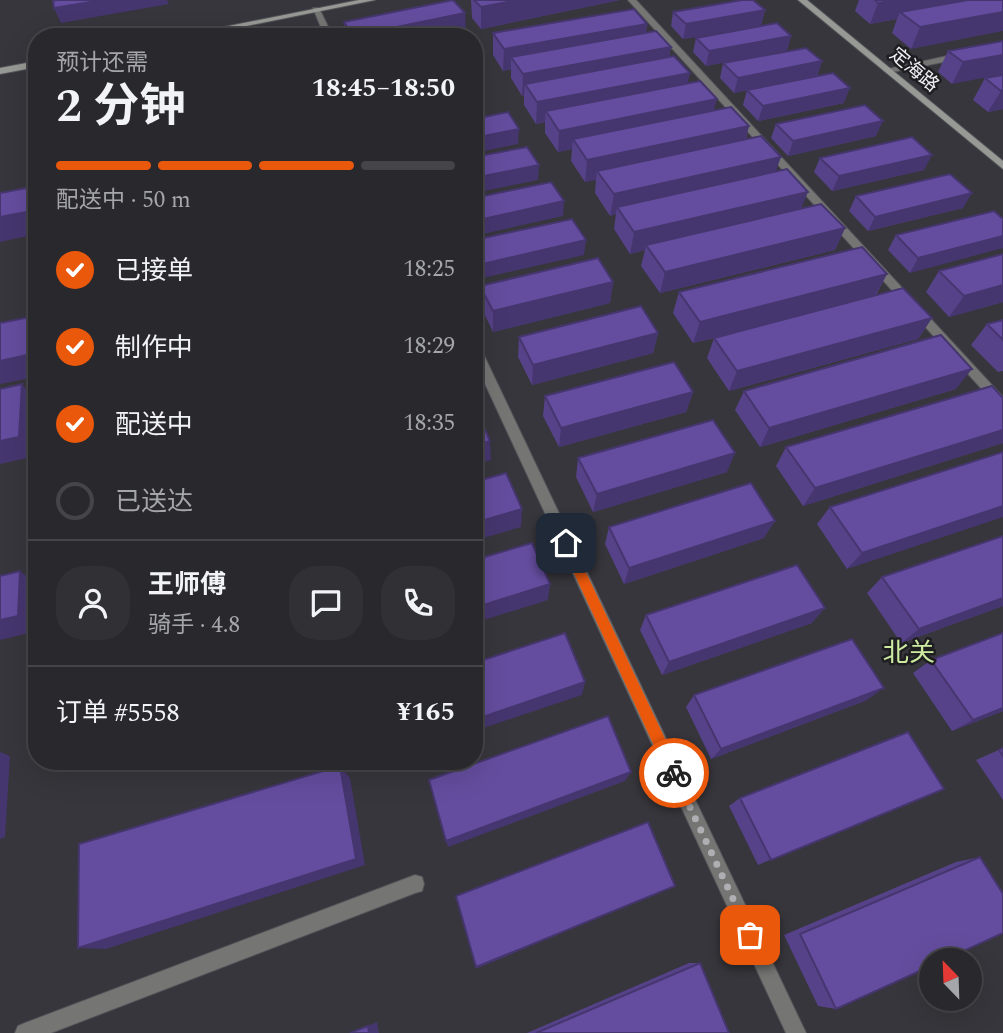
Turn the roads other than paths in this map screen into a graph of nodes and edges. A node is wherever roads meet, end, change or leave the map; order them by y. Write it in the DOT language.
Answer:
graph roads {
  1 [pos="371,0"];
  2 [pos="632,0"];
  3 [pos="802,0"];
  4 [pos="316,10"];
  5 [pos="224,28"];
  6 [pos="325,28"];
  7 [pos="977,53"];
  8 [pos="28,66"];
  9 [pos="887,70"];
  10 [pos="0,71"];
  11 [pos="1003,166"];
  12 [pos="483,366"];
  13 [pos="1003,405"];
  14 [pos="415,884"];
  15 [pos="25,1033"];
  16 [pos="796,1033"];
  1 -- 4 [label="street"];
  2 -- 13 [label="street"];
  3 -- 9 [label="street, 定海路"];
  4 -- 5 [label="street"];
  4 -- 6 [label="street"];
  7 -- 9 [label="street"];
  8 -- 10 [label="street"];
  9 -- 11 [label="street, 定海路"];
  12 -- 16 [label="street"];
  14 -- 15 [label="street"];
}
